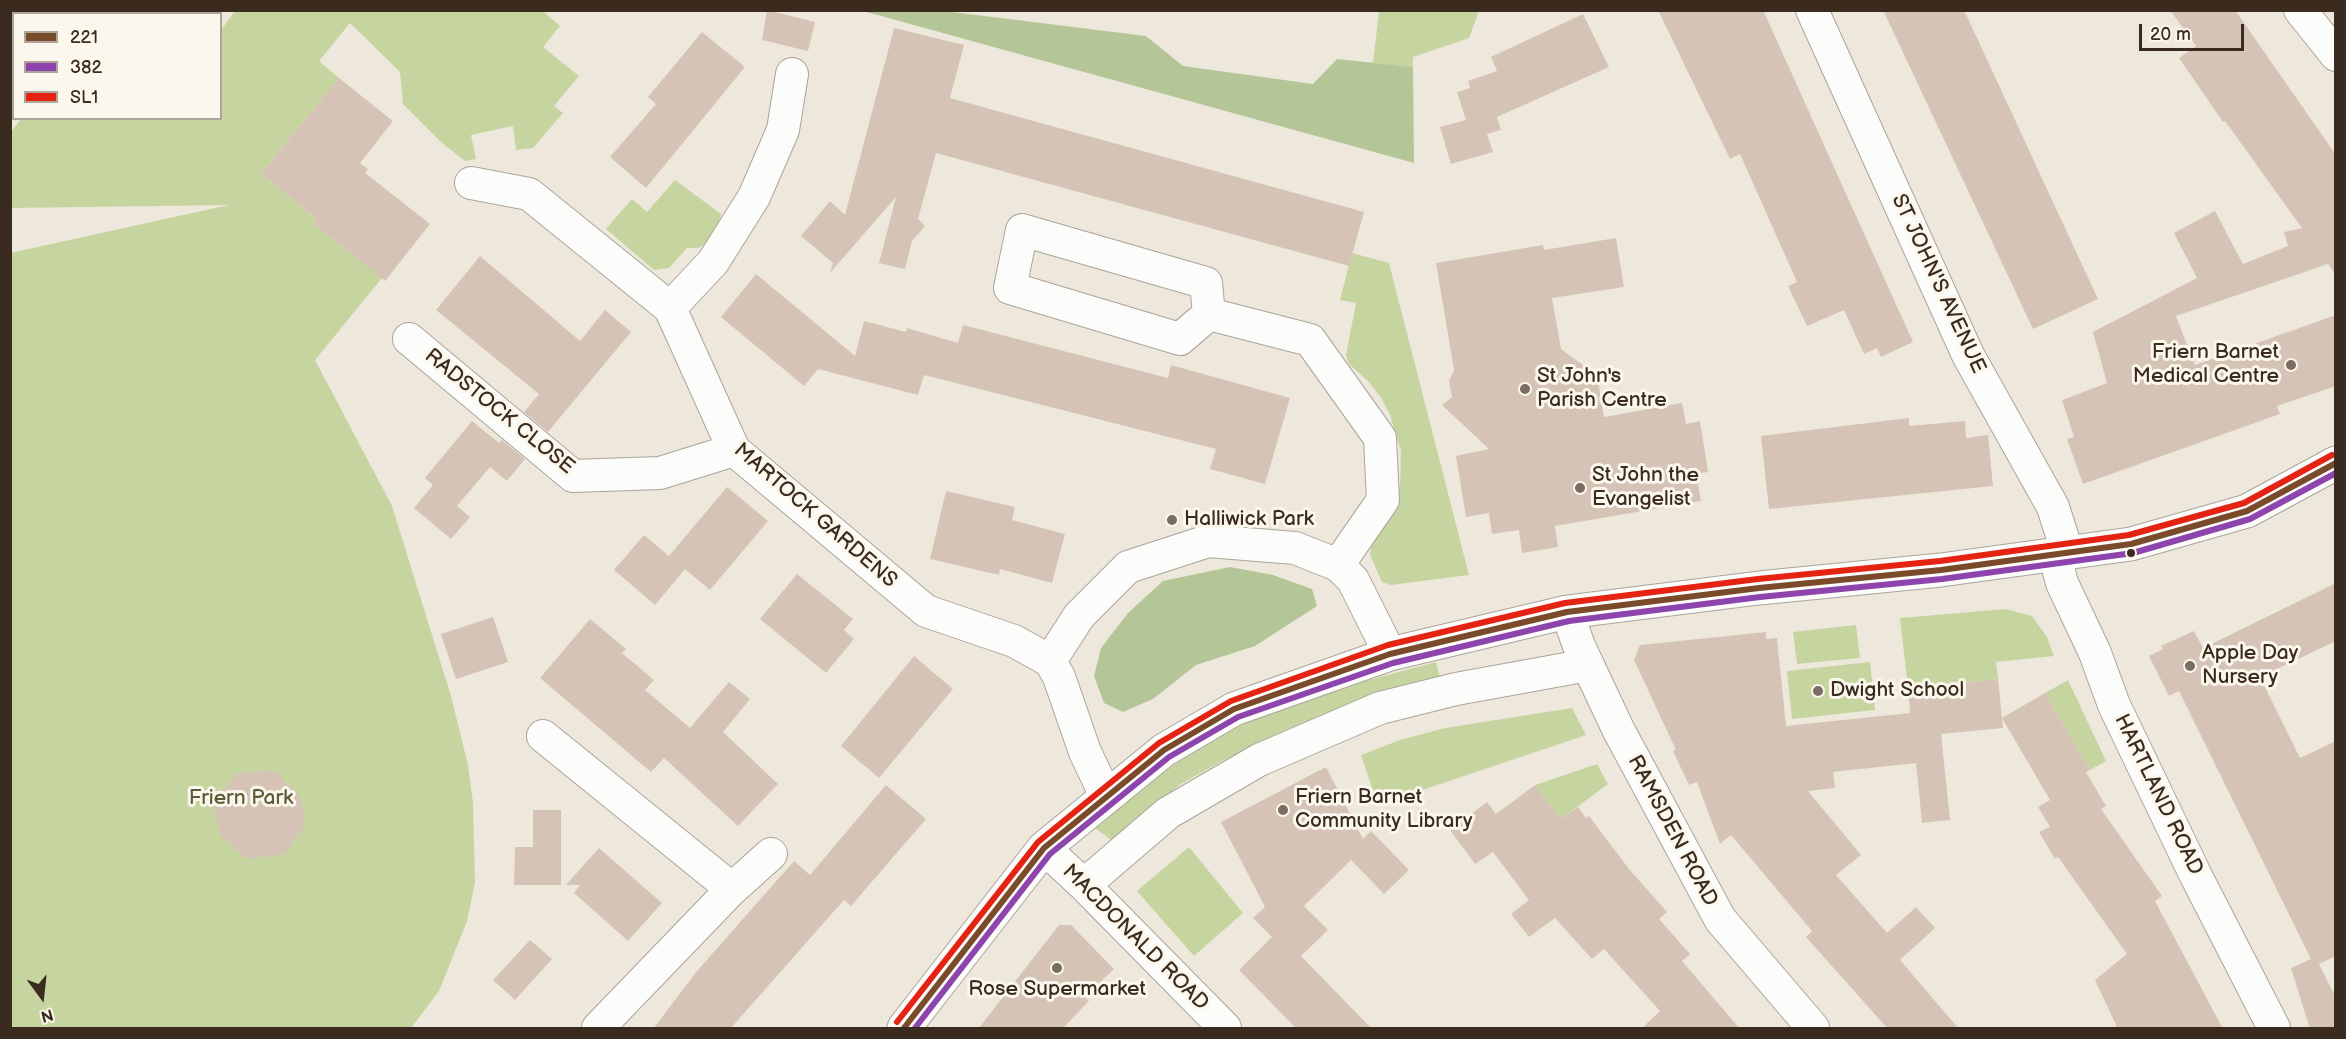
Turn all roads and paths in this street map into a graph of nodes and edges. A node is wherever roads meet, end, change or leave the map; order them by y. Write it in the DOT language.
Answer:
graph roads {
  1 [pos="1812,10"];
  2 [pos="2300,10"];
  3 [pos="2336,55"];
  4 [pos="792,74"];
  5 [pos="471,183"];
  6 [pos="670,308"];
  7 [pos="1209,314"];
  8 [pos="409,339"];
  9 [pos="734,450"];
  10 [pos="2336,463"];
  11 [pos="2062,555"];
  12 [pos="1338,565"];
  13 [pos="1567,612"];
  14 [pos="1390,654"];
  15 [pos="1050,661"];
  16 [pos="1588,665"];
  17 [pos="543,736"];
  18 [pos="1106,796"];
  19 [pos="1044,848"];
  20 [pos="771,854"];
  21 [pos="1084,885"];
  22 [pos="732,889"];
  23 [pos="598,1029"];
  24 [pos="904,1029"];
  25 [pos="1225,1029"];
  26 [pos="1813,1029"];
  27 [pos="2274,1029"];
  1 -- 11 [label="street, ST JOHN'S AVENUE"];
  2 -- 3 [label="street"];
  4 -- 6 [label="street"];
  5 -- 6 [label="street, MARTOCK GARDENS"];
  6 -- 9 [label="street, MARTOCK GARDENS"];
  7 -- 7 [label="street"];
  7 -- 12 [label="street"];
  8 -- 9 [label="street, RADSTOCK CLOSE"];
  9 -- 15 [label="street, MARTOCK GARDENS"];
  10 -- 11 [label="main road"];
  11 -- 13 [label="main road"];
  11 -- 27 [label="street, HARTLAND ROAD"];
  12 -- 14 [label="street"];
  12 -- 15 [label="street"];
  13 -- 14 [label="main road"];
  13 -- 16 [label="street, RAMSDEN ROAD"];
  14 -- 18 [label="main road"];
  15 -- 18 [label="street"];
  16 -- 21 [label="street"];
  16 -- 26 [label="street, RAMSDEN ROAD"];
  17 -- 22 [label="street"];
  18 -- 19 [label="main road"];
  19 -- 21 [label="street, MACDONALD ROAD"];
  19 -- 24 [label="main road"];
  20 -- 22 [label="street"];
  21 -- 25 [label="street, MACDONALD ROAD"];
  22 -- 23 [label="street"];
}
